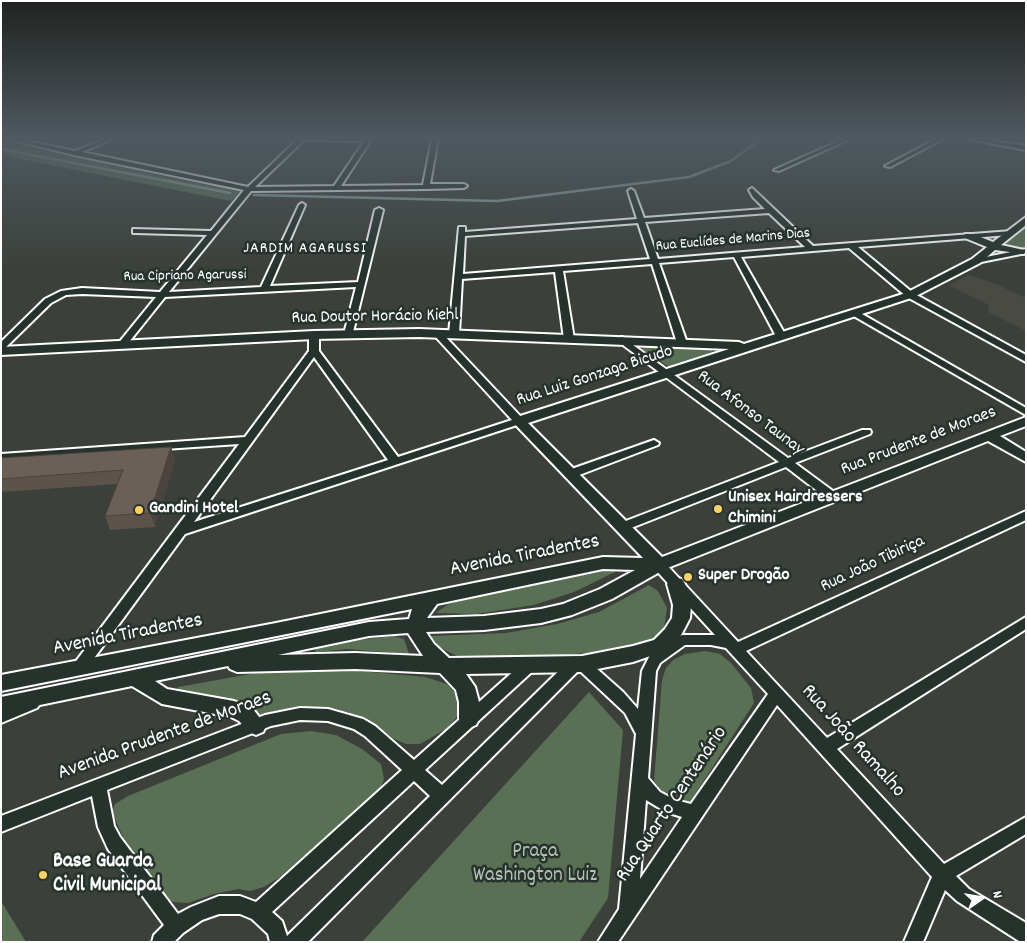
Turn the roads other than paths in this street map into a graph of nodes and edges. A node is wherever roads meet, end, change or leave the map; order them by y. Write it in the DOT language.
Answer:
graph roads {
  1 [pos="221,183"];
  2 [pos="255,183"];
  3 [pos="339,183"];
  4 [pos="427,183"];
  5 [pos="464,186"];
  6 [pos="426,187"];
  7 [pos="249,189"];
  8 [pos="335,189"];
  9 [pos="752,190"];
  10 [pos="631,191"];
  11 [pos="302,205"];
  12 [pos="379,210"];
  13 [pos="769,211"];
  14 [pos="1026,220"];
  15 [pos="640,221"];
  16 [pos="136,231"];
  17 [pos="213,233"];
  18 [pos="1009,233"];
  19 [pos="969,236"];
  20 [pos="1026,238"];
  21 [pos="850,244"];
  22 [pos="993,246"];
  23 [pos="810,248"];
  24 [pos="1023,252"];
  25 [pos="736,254"];
  26 [pos="654,261"];
  27 [pos="976,261"];
  28 [pos="559,269"];
  29 [pos="460,277"];
  30 [pos="360,284"];
  31 [pos="265,288"];
  32 [pos="161,295"];
  33 [pos="910,296"];
  34 [pos="855,313"];
  35 [pos="437,333"];
  36 [pos="349,334"];
  37 [pos="454,334"];
  38 [pos="314,335"];
  39 [pos="781,336"];
  40 [pos="569,338"];
  41 [pos="622,340"];
  42 [pos="647,341"];
  43 [pos="682,343"];
  44 [pos="122,345"];
  45 [pos="1,347"];
  46 [pos="749,347"];
  47 [pos="314,350"];
  48 [pos="1,351"];
  49 [pos="637,351"];
  50 [pos="1026,359"];
  51 [pos="667,374"];
  52 [pos="1026,412"];
  53 [pos="519,421"];
  54 [pos="1026,422"];
  55 [pos="866,432"];
  56 [pos="990,436"];
  57 [pos="248,440"];
  58 [pos="654,443"];
  59 [pos="1,457"];
  60 [pos="1026,458"];
  61 [pos="395,461"];
  62 [pos="787,463"];
  63 [pos="570,474"];
  64 [pos="833,497"];
  65 [pos="1026,515"];
  66 [pos="622,527"];
  67 [pos="180,531"];
  68 [pos="659,565"];
  69 [pos="676,584"];
  70 [pos="432,597"];
  71 [pos="1026,622"];
  72 [pos="417,625"];
  73 [pos="733,646"];
  74 [pos="578,664"];
  75 [pos="444,665"];
  76 [pos="530,665"];
  77 [pos="186,667"];
  78 [pos="79,668"];
  79 [pos="134,677"];
  80 [pos="1,683"];
  81 [pos="777,693"];
  82 [pos="50,696"];
  83 [pos="1,705"];
  84 [pos="1,717"];
  85 [pos="469,719"];
  86 [pos="256,726"];
  87 [pos="643,733"];
  88 [pos="827,747"];
  89 [pos="414,770"];
  90 [pos="640,780"];
  91 [pos="98,786"];
  92 [pos="441,795"];
  93 [pos="695,813"];
  94 [pos="1,824"];
  95 [pos="1026,825"];
  96 [pos="942,875"];
  97 [pos="628,910"];
  98 [pos="258,912"];
  99 [pos="176,926"];
  100 [pos="1026,934"];
  101 [pos="161,942"];
  102 [pos="280,942"];
  103 [pos="294,942"];
  104 [pos="607,942"];
  105 [pos="913,942"];
  1 -- 7 [label="street"];
  2 -- 7 [label="street"];
  3 -- 8 [label="street"];
  4 -- 6 [label="street"];
  5 -- 6 [label="street"];
  6 -- 8 [label="street"];
  7 -- 8 [label="street"];
  7 -- 17 [label="street"];
  9 -- 13 [label="street"];
  10 -- 15 [label="street"];
  11 -- 31 [label="street"];
  12 -- 30 [label="street"];
  13 -- 15 [label="street"];
  13 -- 23 [label="street"];
  14 -- 18 [label="street, Rua Luiz Gonzaga Bicudo"];
  15 -- 26 [label="street"];
  15 -- 29 [label="street"];
  16 -- 17 [label="street"];
  17 -- 32 [label="street"];
  18 -- 19 [label="street, Rua Euclídes de Marins Dias"];
  18 -- 20 [label="street"];
  18 -- 22 [label="street, Rua Luiz Gonzaga Bicudo"];
  19 -- 21 [label="street, Rua Euclídes de Marins Dias"];
  19 -- 22 [label="street"];
  21 -- 23 [label="street, Rua Euclídes de Marins Dias"];
  21 -- 33 [label="street"];
  22 -- 24 [label="street"];
  22 -- 27 [label="street, Rua Luiz Gonzaga Bicudo"];
  23 -- 25 [label="street, Rua Euclídes de Marins Dias"];
  24 -- 27 [label="street"];
  25 -- 26 [label="street, Rua Euclídes de Marins Dias"];
  25 -- 39 [label="street"];
  26 -- 28 [label="street, Rua Euclídes de Marins Dias"];
  26 -- 43 [label="street"];
  27 -- 33 [label="street, Rua Luiz Gonzaga Bicudo"];
  28 -- 29 [label="street, Rua Euclídes de Marins Dias"];
  28 -- 40 [label="street"];
  29 -- 37 [label="street"];
  30 -- 31 [label="street, Rua Cipriano Agarussi"];
  30 -- 36 [label="street"];
  31 -- 32 [label="street, Rua Cipriano Agarussi"];
  32 -- 44 [label="street"];
  32 -- 45 [label="street, Rua Cipriano Agarussi"];
  33 -- 34 [label="street, Rua Luiz Gonzaga Bicudo"];
  33 -- 50 [label="street"];
  34 -- 39 [label="street, Rua Luiz Gonzaga Bicudo"];
  34 -- 52 [label="street"];
  35 -- 36 [label="street, Rua Doutor Horácio Kiehl"];
  35 -- 37 [label="street, Rua Doutor Horácio Kiehl"];
  35 -- 53 [label="street"];
  36 -- 38 [label="street, Rua Doutor Horácio Kiehl"];
  37 -- 40 [label="street, Rua Doutor Horácio Kiehl"];
  38 -- 44 [label="street, Rua Doutor Horácio Kiehl"];
  38 -- 47 [label="street"];
  39 -- 46 [label="street, Rua Luiz Gonzaga Bicudo"];
  40 -- 41 [label="street, Rua Doutor Horácio Kiehl"];
  41 -- 42 [label="street, Rua Doutor Horácio Kiehl"];
  41 -- 49 [label="street, Rua Afonso Taunay"];
  42 -- 43 [label="street, Rua Doutor Horácio Kiehl"];
  42 -- 49 [label="street"];
  43 -- 46 [label="street, Rua Doutor Horácio Kiehl"];
  44 -- 48 [label="street, Rua Doutor Horácio Kiehl"];
  46 -- 51 [label="street, Rua Luiz Gonzaga Bicudo"];
  47 -- 57 [label="street"];
  47 -- 61 [label="street"];
  49 -- 51 [label="street, Rua Afonso Taunay"];
  51 -- 53 [label="street, Rua Luiz Gonzaga Bicudo"];
  51 -- 62 [label="street, Rua Afonso Taunay"];
  53 -- 61 [label="street, Rua Luiz Gonzaga Bicudo"];
  53 -- 63 [label="street"];
  54 -- 56 [label="street, Rua Prudente de Moraes"];
  55 -- 62 [label="street"];
  56 -- 60 [label="street"];
  56 -- 64 [label="street, Rua Prudente de Moraes"];
  57 -- 59 [label="street"];
  57 -- 67 [label="street"];
  58 -- 63 [label="street"];
  61 -- 67 [label="street, Rua Luiz Gonzaga Bicudo"];
  62 -- 64 [label="street, Rua Afonso Taunay"];
  62 -- 66 [label="street"];
  63 -- 66 [label="street"];
  64 -- 68 [label="street, Rua Prudente de Moraes"];
  65 -- 73 [label="street, Rua João Tibiriça"];
  66 -- 68 [label="street"];
  67 -- 78 [label="street"];
  68 -- 69 [label="street, Rua João Ramalho"];
  68 -- 70 [label="street, Avenida Tiradentes"];
  68 -- 72 [label="street"];
  69 -- 73 [label="street, Rua João Ramalho"];
  69 -- 74 [label="street"];
  70 -- 72 [label="street"];
  70 -- 78 [label="street, Avenida Tiradentes"];
  71 -- 88 [label="street"];
  72 -- 75 [label="street"];
  72 -- 77 [label="street"];
  73 -- 81 [label="street, Rua João Ramalho"];
  73 -- 87 [label="street"];
  74 -- 76 [label="street"];
  74 -- 87 [label="street"];
  74 -- 92 [label="street"];
  75 -- 76 [label="street"];
  75 -- 77 [label="street"];
  75 -- 85 [label="street"];
  76 -- 85 [label="street"];
  77 -- 79 [label="street"];
  78 -- 80 [label="street, Avenida Tiradentes"];
  79 -- 82 [label="street"];
  79 -- 86 [label="street"];
  81 -- 88 [label="street, Rua João Ramalho"];
  81 -- 93 [label="street, Rua Quarto Centenário"];
  82 -- 83 [label="street"];
  82 -- 84 [label="street"];
  85 -- 89 [label="street"];
  86 -- 89 [label="street, Avenida Prudente de Moraes"];
  86 -- 91 [label="street, Avenida Prudente de Moraes"];
  87 -- 90 [label="street"];
  88 -- 96 [label="street, Rua João Ramalho"];
  89 -- 92 [label="street, Avenida Prudente de Moraes"];
  89 -- 98 [label="street"];
  90 -- 93 [label="street"];
  90 -- 97 [label="street"];
  91 -- 94 [label="street, Avenida Prudente de Moraes"];
  91 -- 99 [label="street"];
  92 -- 103 [label="street"];
  93 -- 97 [label="street, Rua Quarto Centenário"];
  95 -- 96 [label="street"];
  96 -- 100 [label="street, Rua João Ramalho"];
  96 -- 105 [label="street"];
  97 -- 104 [label="street, Rua Quarto Centenário"];
  98 -- 99 [label="street"];
  98 -- 102 [label="street"];
  99 -- 101 [label="street"];
}
